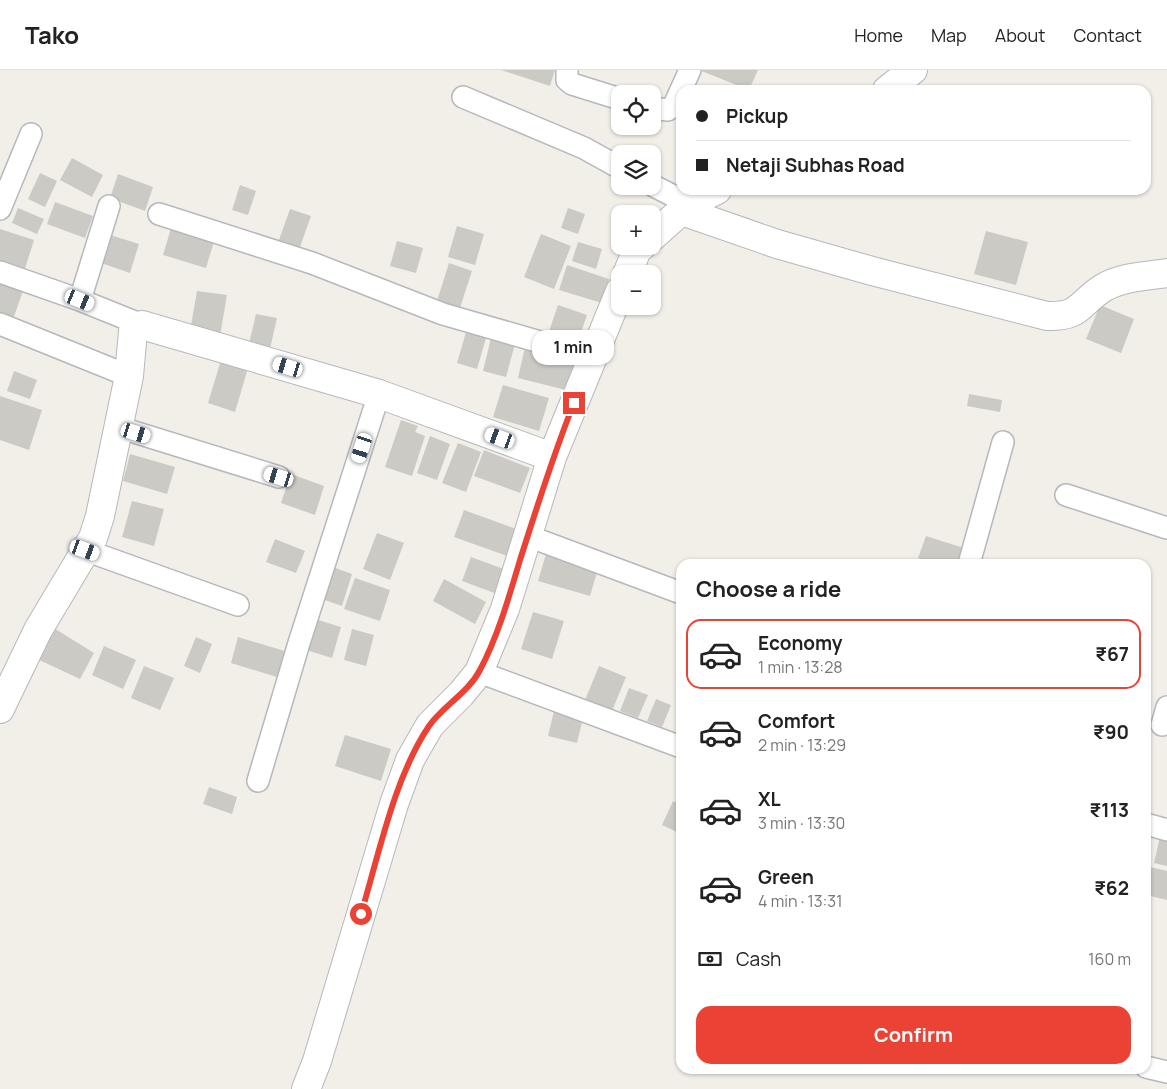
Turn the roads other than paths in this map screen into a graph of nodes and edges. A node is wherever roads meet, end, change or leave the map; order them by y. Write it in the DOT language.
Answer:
graph roads {
  1 [pos="567,70"];
  2 [pos="690,70"];
  3 [pos="913,70"];
  4 [pos="683,85"];
  5 [pos="894,85"];
  6 [pos="611,96"];
  7 [pos="463,97"];
  8 [pos="676,101"];
  9 [pos="661,109"];
  10 [pos="31,134"];
  11 [pos="611,163"];
  12 [pos="661,191"];
  13 [pos="708,195"];
  14 [pos="109,206"];
  15 [pos="686,207"];
  16 [pos="0,209"];
  17 [pos="159,214"];
  18 [pos="661,229"];
  19 [pos="0,272"];
  20 [pos="1167,273"];
  21 [pos="80,300"];
  22 [pos="611,312"];
  23 [pos="0,324"];
  24 [pos="142,325"];
  25 [pos="592,357"];
  26 [pos="129,376"];
  27 [pos="378,394"];
  28 [pos="118,427"];
  29 [pos="1003,442"];
  30 [pos="552,457"];
  31 [pos="279,477"];
  32 [pos="1066,495"];
  33 [pos="1167,528"];
  34 [pos="528,536"];
  35 [pos="85,550"];
  36 [pos="970,559"];
  37 [pos="676,590"];
  38 [pos="238,606"];
  39 [pos="479,672"];
  40 [pos="0,709"];
  41 [pos="676,745"];
  42 [pos="258,781"];
  43 [pos="1151,825"];
  44 [pos="1167,830"];
  45 [pos="1151,1068"];
  46 [pos="1167,1072"];
  47 [pos="306,1089"];
  1 -- 6 [label="street"];
  2 -- 4 [label="street"];
  3 -- 5 [label="street"];
  7 -- 11 [label="street"];
  8 -- 9 [label="street"];
  10 -- 16 [label="street"];
  12 -- 15 [label="street"];
  13 -- 15 [label="street"];
  14 -- 21 [label="street"];
  15 -- 18 [label="street"];
  15 -- 20 [label="street"];
  17 -- 25 [label="street"];
  19 -- 21 [label="street"];
  21 -- 24 [label="street"];
  22 -- 25 [label="street"];
  23 -- 26 [label="street"];
  24 -- 26 [label="street"];
  24 -- 27 [label="street"];
  25 -- 30 [label="street"];
  26 -- 28 [label="street"];
  27 -- 30 [label="street"];
  27 -- 42 [label="street"];
  28 -- 31 [label="street"];
  28 -- 35 [label="street"];
  29 -- 36 [label="street"];
  30 -- 34 [label="street"];
  32 -- 33 [label="street"];
  34 -- 37 [label="street"];
  34 -- 39 [label="street"];
  35 -- 38 [label="street"];
  35 -- 40 [label="street"];
  39 -- 41 [label="street"];
  39 -- 47 [label="street"];
  43 -- 44 [label="street"];
  45 -- 46 [label="street"];
}
